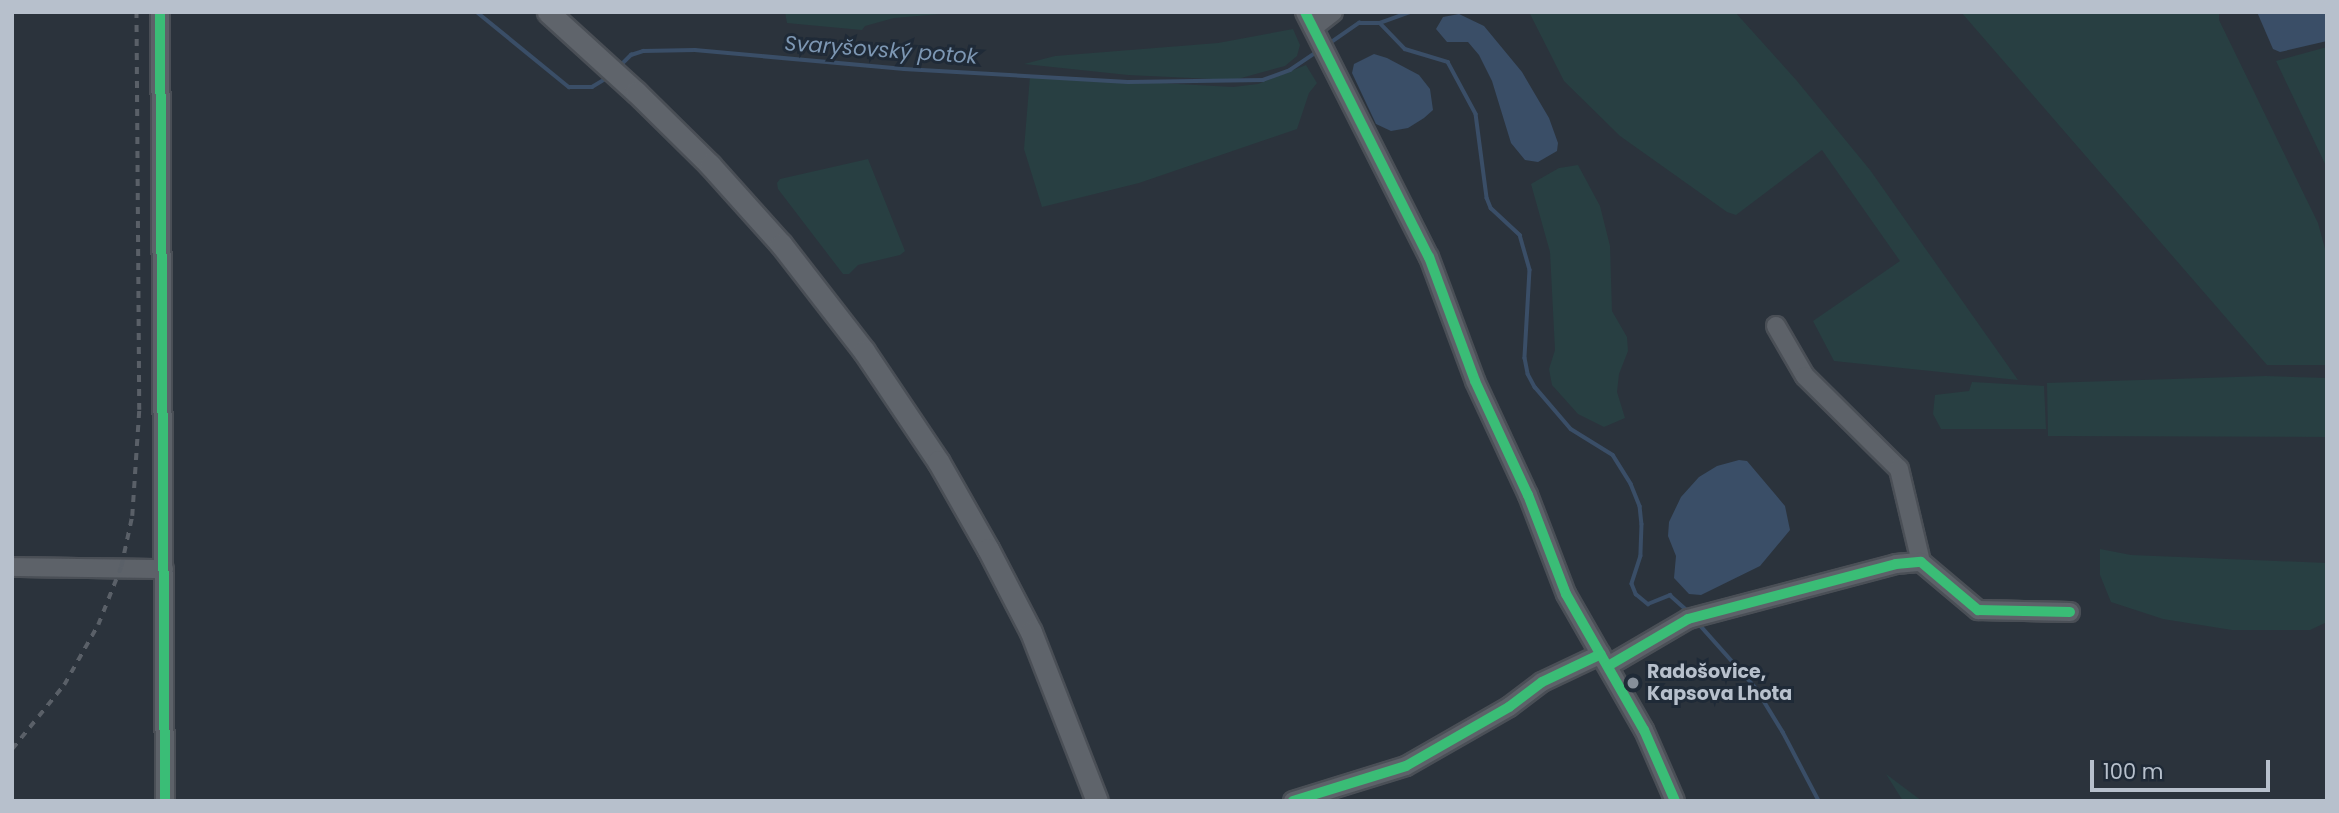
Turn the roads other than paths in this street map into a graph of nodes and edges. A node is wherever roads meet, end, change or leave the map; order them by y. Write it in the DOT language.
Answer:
graph roads {
  1 [pos="160,12"];
  2 [pos="548,12"];
  3 [pos="1332,12"];
  4 [pos="1309,20"];
  5 [pos="1776,326"];
  6 [pos="1921,562"];
  7 [pos="12,568"];
  8 [pos="164,569"];
  9 [pos="2070,612"];
  10 [pos="1604,660"];
  11 [pos="165,801"];
  12 [pos="1097,801"];
  13 [pos="1293,801"];
  14 [pos="1675,801"];
  1 -- 8 [label="street"];
  2 -- 12 [label="main road"];
  3 -- 4 [label="street"];
  4 -- 10 [label="street"];
  5 -- 6 [label="street"];
  6 -- 9 [label="street"];
  6 -- 10 [label="street"];
  7 -- 8 [label="street"];
  8 -- 11 [label="street"];
  10 -- 13 [label="street"];
  10 -- 14 [label="street"];
}
